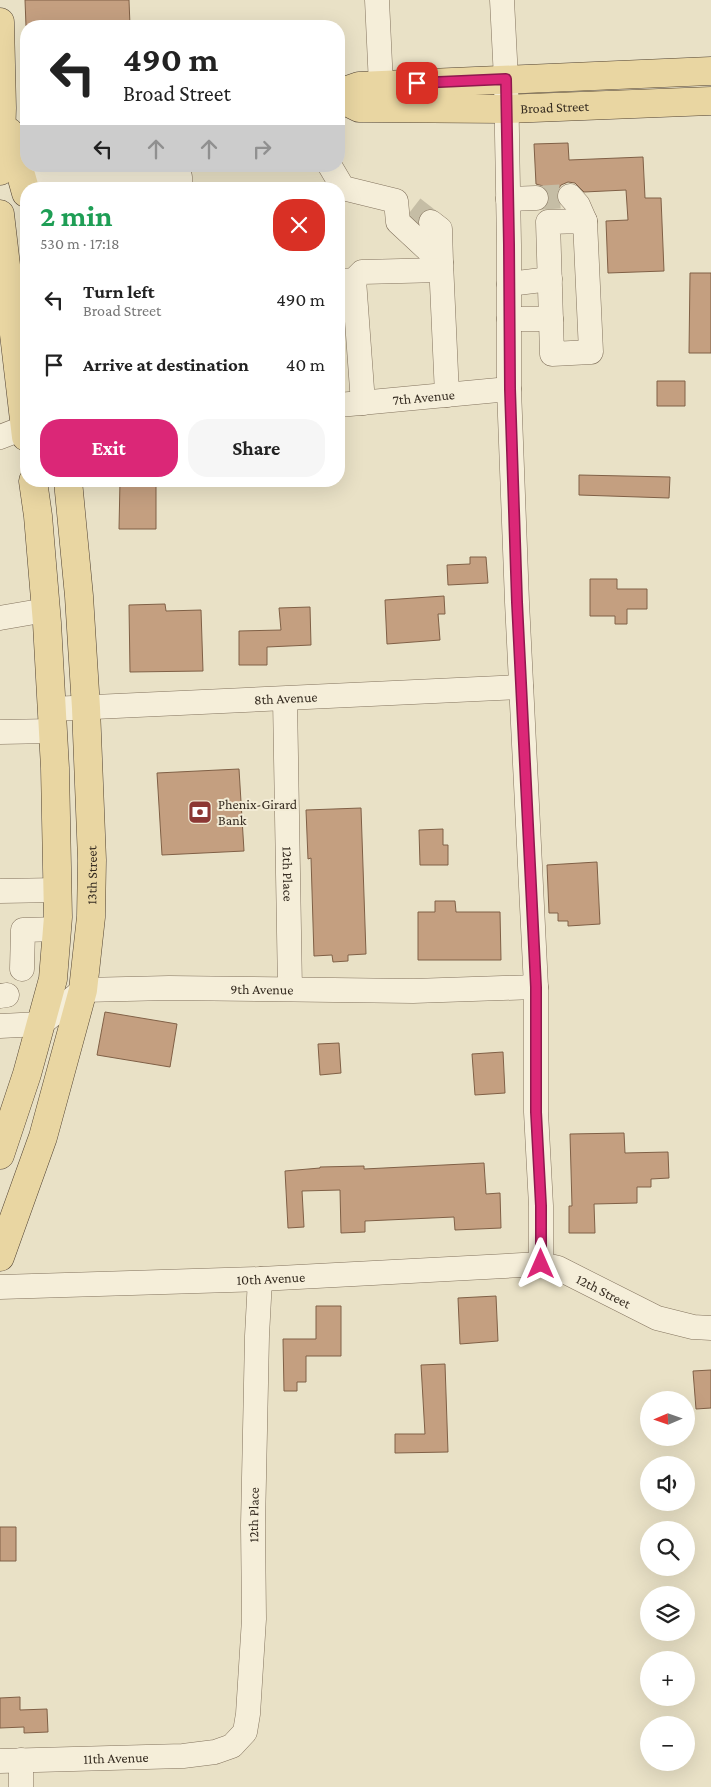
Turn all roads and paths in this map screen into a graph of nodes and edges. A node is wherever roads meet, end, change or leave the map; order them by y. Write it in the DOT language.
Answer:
graph roads {
  1 [pos="377,0"];
  2 [pos="502,0"];
  3 [pos="0,22"];
  4 [pos="711,71"];
  5 [pos="506,79"];
  6 [pos="381,85"];
  7 [pos="345,91"];
  8 [pos="345,101"];
  9 [pos="711,101"];
  10 [pos="10,107"];
  11 [pos="505,109"];
  12 [pos="174,177"];
  13 [pos="17,182"];
  14 [pos="117,182"];
  15 [pos="345,189"];
  16 [pos="570,196"];
  17 [pos="536,198"];
  18 [pos="508,199"];
  19 [pos="413,210"];
  20 [pos="0,214"];
  21 [pos="585,221"];
  22 [pos="441,266"];
  23 [pos="550,279"];
  24 [pos="346,280"];
  25 [pos="509,284"];
  26 [pos="4,294"];
  27 [pos="510,319"];
  28 [pos="551,319"];
  29 [pos="510,389"];
  30 [pos="20,394"];
  31 [pos="447,395"];
  32 [pos="363,403"];
  33 [pos="345,404"];
  34 [pos="20,432"];
  35 [pos="0,437"];
  36 [pos="34,487"];
  37 [pos="69,487"];
  38 [pos="46,610"];
  39 [pos="0,618"];
  40 [pos="521,687"];
  41 [pos="285,699"];
  42 [pos="86,708"];
  43 [pos="52,720"];
  44 [pos="0,732"];
  45 [pos="58,890"];
  46 [pos="0,891"];
  47 [pos="58,929"];
  48 [pos="22,969"];
  49 [pos="536,987"];
  50 [pos="290,989"];
  51 [pos="83,990"];
  52 [pos="41,1024"];
  53 [pos="0,1026"];
  54 [pos="6,1120"];
  55 [pos="0,1153"];
  56 [pos="0,1257"];
  57 [pos="541,1264"];
  58 [pos="260,1279"];
  59 [pos="0,1286"];
  60 [pos="711,1328"];
  61 [pos="232,1746"];
  62 [pos="10,1761"];
  63 [pos="21,1787"];
  1 -- 6 [label="street"];
  2 -- 5 [label="street"];
  3 -- 10 [label="main road"];
  4 -- 5 [label="main road"];
  5 -- 6 [label="main road"];
  5 -- 11 [label="street"];
  6 -- 7 [label="main road"];
  8 -- 11 [label="main road, Broad Street"];
  9 -- 11 [label="main road, Broad Street"];
  10 -- 13 [label="main road"];
  11 -- 18 [label="street"];
  12 -- 14 [label="street"];
  15 -- 19 [label="street"];
  16 -- 21 [label="street"];
  17 -- 18 [label="street"];
  18 -- 25 [label="street"];
  19 -- 22 [label="street"];
  19 -- 22 [label="street"];
  20 -- 26 [label="main road"];
  21 -- 23 [label="street"];
  21 -- 28 [label="street"];
  22 -- 24 [label="street"];
  22 -- 31 [label="street"];
  23 -- 25 [label="street"];
  23 -- 28 [label="street"];
  24 -- 32 [label="street"];
  25 -- 27 [label="street"];
  26 -- 30 [label="main road"];
  27 -- 28 [label="street"];
  27 -- 29 [label="street"];
  29 -- 31 [label="street, 7th Avenue"];
  29 -- 40 [label="street"];
  31 -- 32 [label="street, 7th Avenue"];
  32 -- 33 [label="street, 7th Avenue"];
  34 -- 35 [label="street"];
  36 -- 38 [label="main road"];
  37 -- 42 [label="main road, 13th Street"];
  38 -- 39 [label="street"];
  38 -- 43 [label="main road"];
  40 -- 41 [label="street, 8th Avenue"];
  40 -- 49 [label="street"];
  41 -- 42 [label="street, 8th Avenue"];
  41 -- 50 [label="street, 12th Place"];
  42 -- 43 [label="street, 8th Avenue"];
  42 -- 51 [label="main road, 13th Street"];
  43 -- 44 [label="street, 8th Avenue"];
  43 -- 45 [label="main road"];
  45 -- 46 [label="street"];
  45 -- 47 [label="main road"];
  47 -- 48 [label="street"];
  47 -- 52 [label="main road"];
  49 -- 50 [label="street, 9th Avenue"];
  49 -- 57 [label="street"];
  50 -- 51 [label="street, 9th Avenue"];
  51 -- 52 [label="street"];
  51 -- 56 [label="main road, 13th Street"];
  52 -- 53 [label="street"];
  52 -- 54 [label="main road"];
  54 -- 55 [label="main road"];
  57 -- 58 [label="street, 10th Avenue"];
  57 -- 60 [label="street, 12th Street"];
  58 -- 59 [label="street, 10th Avenue"];
  58 -- 61 [label="street, 12th Place"];
  61 -- 62 [label="street, 11th Avenue"];
  62 -- 63 [label="street"];
}
